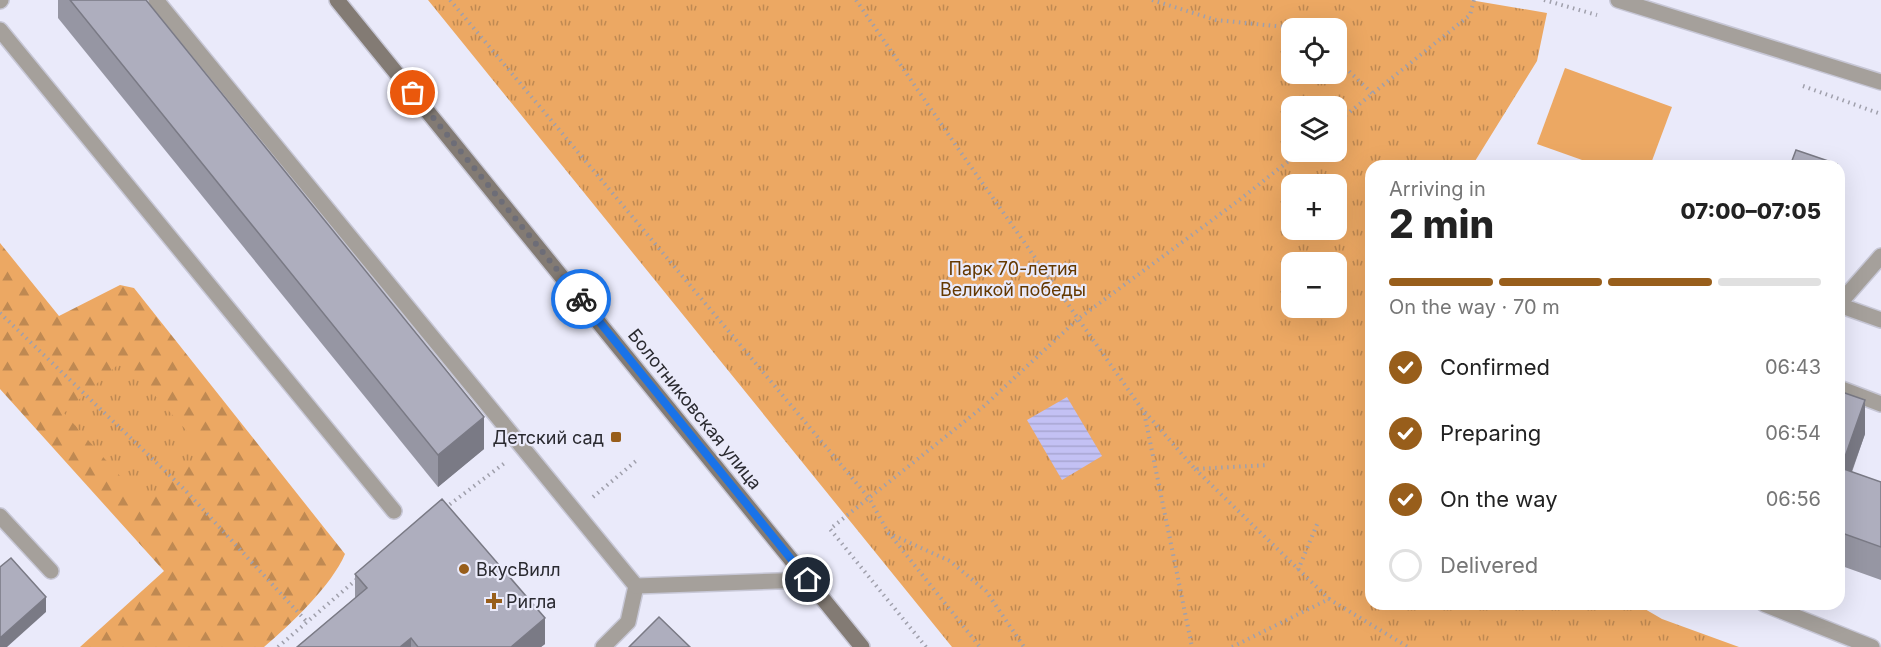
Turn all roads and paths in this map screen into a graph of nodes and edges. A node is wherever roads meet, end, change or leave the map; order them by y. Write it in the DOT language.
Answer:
graph roads {
  1 [pos="156,0"];
  2 [pos="337,0"];
  3 [pos="450,0"];
  4 [pos="856,0"];
  5 [pos="1152,0"];
  6 [pos="1474,0"];
  7 [pos="1618,0"];
  8 [pos="1281,26"];
  9 [pos="0,30"];
  10 [pos="1347,69"];
  11 [pos="1881,82"];
  12 [pos="1373,94"];
  13 [pos="1347,114"];
  14 [pos="1287,162"];
  15 [pos="1881,256"];
  16 [pos="1845,297"];
  17 [pos="1845,306"];
  18 [pos="0,313"];
  19 [pos="1078,319"];
  20 [pos="1881,320"];
  21 [pos="1845,390"];
  22 [pos="1881,404"];
  23 [pos="1144,412"];
  24 [pos="523,449"];
  25 [pos="636,461"];
  26 [pos="1269,465"];
  27 [pos="1195,469"];
  28 [pos="869,498"];
  29 [pos="394,511"];
  30 [pos="575,512"];
  31 [pos="438,513"];
  32 [pos="0,516"];
  33 [pos="1318,522"];
  34 [pos="888,532"];
  35 [pos="1298,570"];
  36 [pos="51,571"];
  37 [pos="360,577"];
  38 [pos="808,580"];
  39 [pos="636,586"];
  40 [pos="1329,599"];
  41 [pos="1779,610"];
  42 [pos="307,622"];
  43 [pos="278,647"];
  44 [pos="603,647"];
  45 [pos="862,647"];
  46 [pos="926,647"];
  47 [pos="980,647"];
  48 [pos="1024,647"];
  49 [pos="1192,647"];
  50 [pos="1232,647"];
  51 [pos="1408,647"];
  52 [pos="1872,647"];
  1 -- 24 [label="street"];
  2 -- 38 [label="street, Болотниковская улица"];
  3 -- 28 [label="path"];
  4 -- 19 [label="path"];
  5 -- 8 [label="path"];
  6 -- 12 [label="path"];
  7 -- 11 [label="street"];
  9 -- 29 [label="street"];
  10 -- 12 [label="path"];
  12 -- 13 [label="path"];
  14 -- 19 [label="path"];
  15 -- 16 [label="street"];
  17 -- 20 [label="street"];
  18 -- 42 [label="path"];
  19 -- 23 [label="path"];
  19 -- 28 [label="path"];
  21 -- 22 [label="street"];
  23 -- 27 [label="path"];
  23 -- 49 [label="path"];
  24 -- 30 [label="street"];
  24 -- 31 [label="path"];
  25 -- 30 [label="path"];
  26 -- 27 [label="path"];
  27 -- 35 [label="path"];
  28 -- 34 [label="path"];
  28 -- 46 [label="path"];
  30 -- 39 [label="street"];
  32 -- 36 [label="street"];
  33 -- 35 [label="path"];
  34 -- 47 [label="path"];
  34 -- 48 [label="path"];
  35 -- 40 [label="path"];
  37 -- 42 [label="path"];
  38 -- 39 [label="street"];
  38 -- 45 [label="street, Болотниковская улица"];
  39 -- 44 [label="street"];
  40 -- 50 [label="path"];
  40 -- 51 [label="path"];
  41 -- 52 [label="street"];
  42 -- 43 [label="path"];
}
